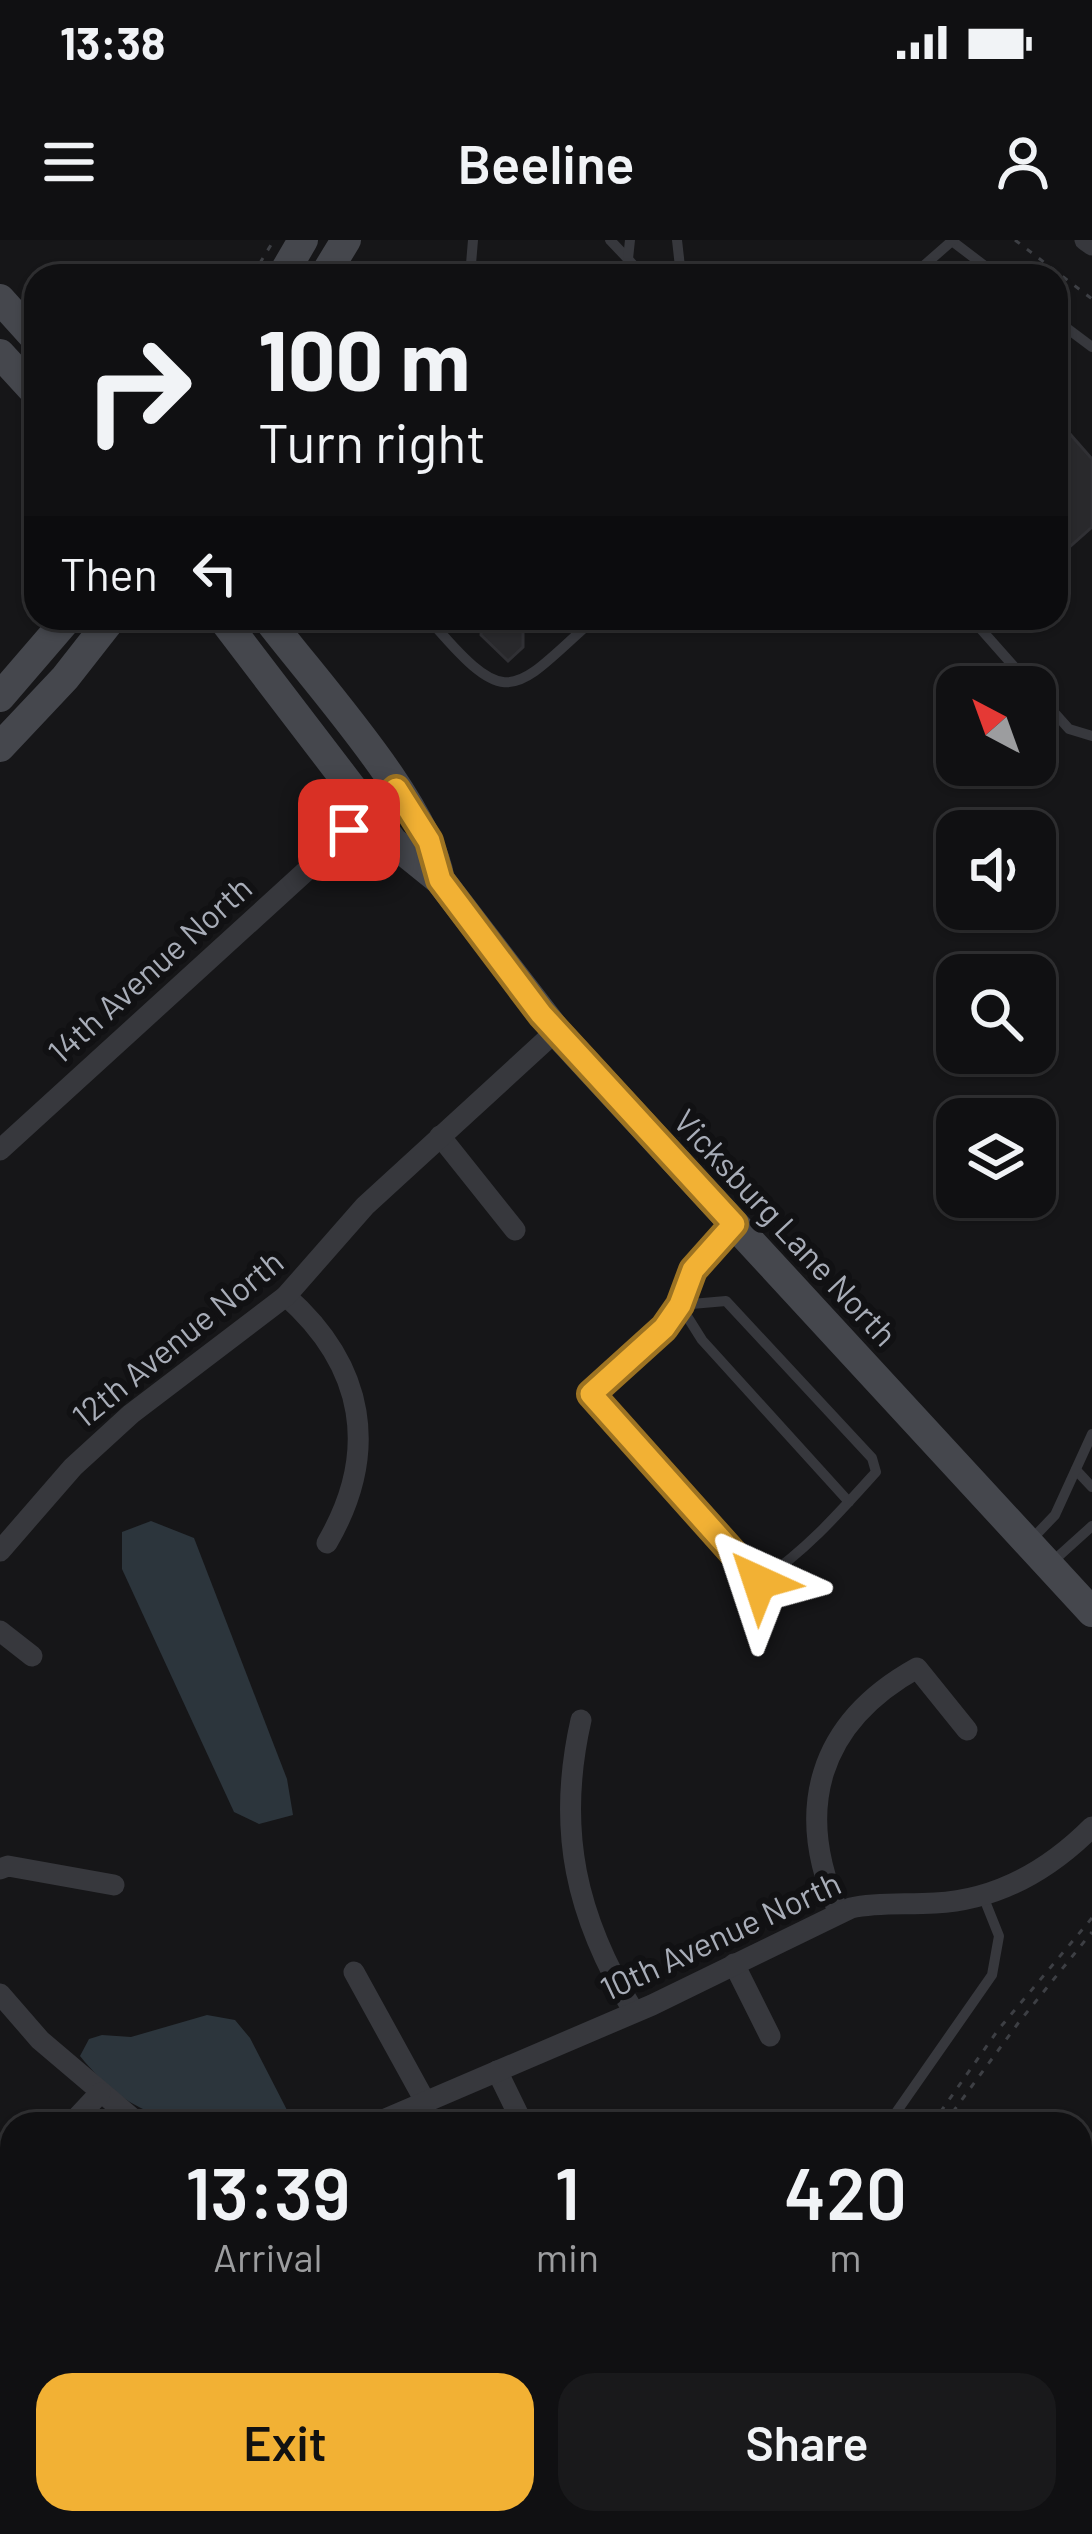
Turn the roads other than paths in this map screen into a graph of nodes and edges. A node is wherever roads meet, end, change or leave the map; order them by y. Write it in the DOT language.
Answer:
graph roads {
  1 [pos="610,240"];
  2 [pos="629,240"];
  3 [pos="953,241"];
  4 [pos="628,259"];
  5 [pos="632,264"];
  6 [pos="926,264"];
  7 [pos="983,264"];
  8 [pos="0,299"];
  9 [pos="24,326"];
  10 [pos="0,354"];
  11 [pos="24,380"];
  12 [pos="58,630"];
  13 [pos="101,630"];
  14 [pos="124,630"];
  15 [pos="228,630"];
  16 [pos="276,630"];
  17 [pos="438,630"];
  18 [pos="582,630"];
  19 [pos="982,630"];
  20 [pos="1014,666"];
  21 [pos="0,697"];
  22 [pos="1056,714"];
  23 [pos="1092,736"];
  24 [pos="6,737"];
  25 [pos="396,789"];
  26 [pos="370,812"];
  27 [pos="440,880"];
  28 [pos="556,1031"];
  29 [pos="440,1136"];
  30 [pos="0,1150"];
  31 [pos="734,1224"];
  32 [pos="515,1230"];
  33 [pos="286,1296"];
  34 [pos="680,1305"];
  35 [pos="1092,1434"];
  36 [pos="1076,1471"];
  37 [pos="1092,1487"];
  38 [pos="849,1502"];
  39 [pos="1092,1526"];
  40 [pos="327,1543"];
  41 [pos="0,1551"];
  42 [pos="1038,1554"];
  43 [pos="1092,1612"];
  44 [pos="0,1631"];
  45 [pos="32,1656"];
  46 [pos="581,1720"];
  47 [pos="968,1730"];
  48 [pos="1092,1827"];
  49 [pos="0,1869"];
  50 [pos="114,1885"];
  51 [pos="982,1896"];
  52 [pos="839,1912"];
  53 [pos="734,1964"];
  54 [pos="354,1972"];
  55 [pos="0,1994"];
  56 [pos="634,2012"];
  57 [pos="770,2036"];
  58 [pos="497,2071"];
  59 [pos="100,2093"];
  60 [pos="425,2101"];
  61 [pos="82,2112"];
  62 [pos="124,2112"];
  63 [pos="401,2112"];
  64 [pos="517,2112"];
  65 [pos="896,2112"];
  1 -- 4 [label="lane"];
  2 -- 4 [label="lane"];
  3 -- 6 [label="lane"];
  3 -- 7 [label="lane"];
  4 -- 5 [label="lane"];
  8 -- 9 [label="main road"];
  10 -- 11 [label="main road"];
  12 -- 21 [label="main road"];
  13 -- 24 [label="main road"];
  14 -- 24 [label="main road"];
  15 -- 26 [label="main road, Vicksburg Lane North"];
  16 -- 25 [label="main road, Vicksburg Lane North"];
  17 -- 18 [label="lane"];
  19 -- 20 [label="lane"];
  22 -- 23 [label="lane"];
  25 -- 26 [label="street, 14th Avenue North"];
  25 -- 27 [label="main road, Vicksburg Lane North"];
  26 -- 27 [label="main road, Vicksburg Lane North"];
  26 -- 30 [label="street, 14th Avenue North"];
  27 -- 28 [label="main road, Vicksburg Lane North"];
  28 -- 29 [label="street, 12th Avenue North"];
  28 -- 31 [label="main road, Vicksburg Lane North"];
  29 -- 32 [label="street"];
  29 -- 33 [label="street, 12th Avenue North"];
  31 -- 34 [label="lane"];
  31 -- 42 [label="main road, Vicksburg Lane North"];
  33 -- 40 [label="street"];
  33 -- 41 [label="street, 12th Avenue North"];
  34 -- 38 [label="lane"];
  34 -- 38 [label="lane"];
  34 -- 38 [label="lane"];
  35 -- 36 [label="lane"];
  36 -- 37 [label="lane"];
  36 -- 42 [label="lane"];
  39 -- 42 [label="lane"];
  42 -- 43 [label="main road, Vicksburg Lane North"];
  44 -- 45 [label="street"];
  46 -- 56 [label="street"];
  47 -- 52 [label="street"];
  48 -- 51 [label="street, 10th Avenue North"];
  49 -- 50 [label="street"];
  51 -- 52 [label="street, 10th Avenue North"];
  51 -- 65 [label="lane"];
  52 -- 53 [label="street, 10th Avenue North"];
  53 -- 56 [label="street, 10th Avenue North"];
  53 -- 57 [label="street"];
  54 -- 60 [label="street"];
  55 -- 59 [label="street"];
  56 -- 58 [label="street, 10th Avenue North"];
  58 -- 60 [label="street, 10th Avenue North"];
  58 -- 64 [label="street"];
  59 -- 61 [label="street"];
  59 -- 62 [label="street"];
  60 -- 63 [label="street, 10th Avenue North"];
}
